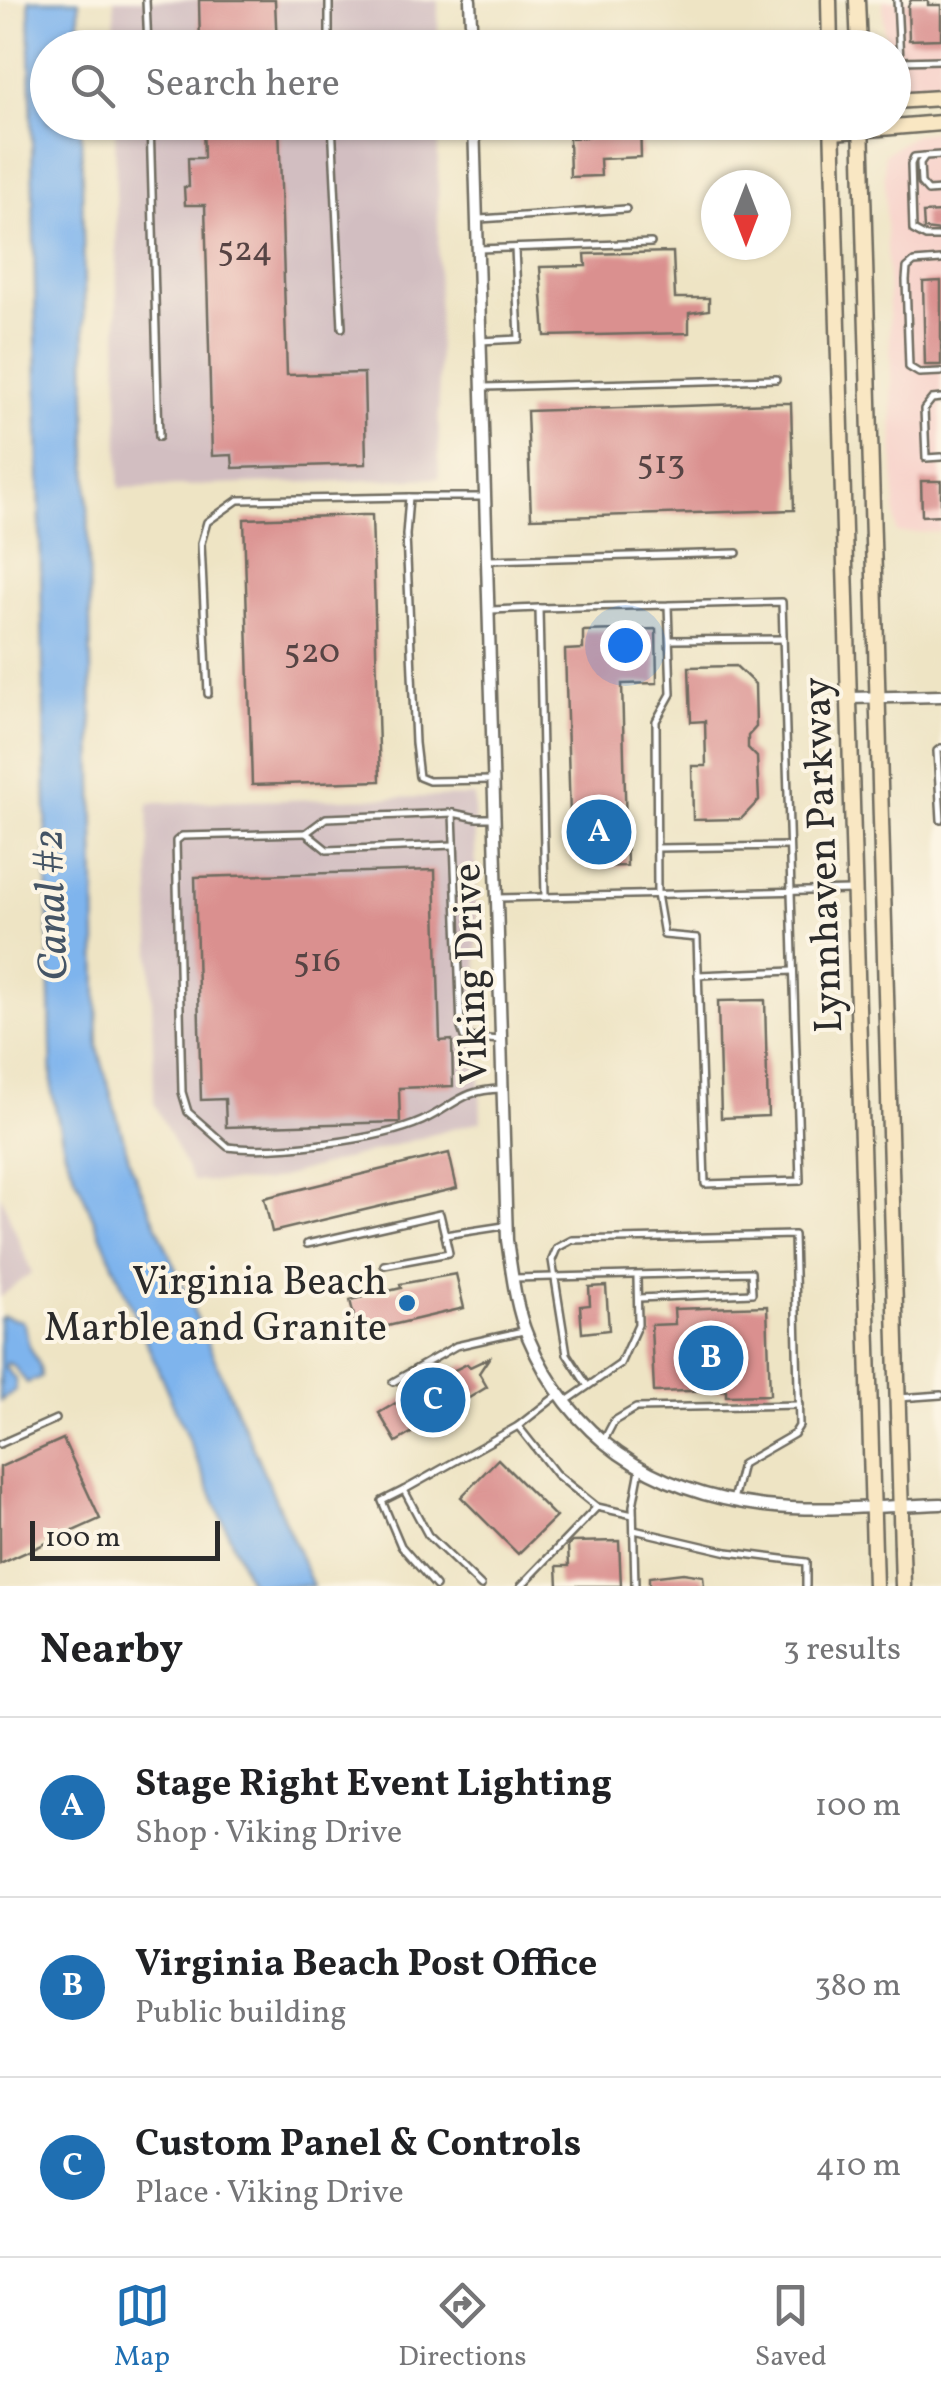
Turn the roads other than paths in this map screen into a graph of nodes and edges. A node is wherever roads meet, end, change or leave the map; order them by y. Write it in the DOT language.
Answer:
graph roads {
  1 [pos="146,0"];
  2 [pos="329,0"];
  3 [pos="470,0"];
  4 [pos="830,0"];
  5 [pos="857,0"];
  6 [pos="897,0"];
  7 [pos="147,30"];
  8 [pos="329,30"];
  9 [pos="471,30"];
  10 [pos="830,30"];
  11 [pos="858,30"];
  12 [pos="898,30"];
  13 [pos="941,60"];
  14 [pos="911,61"];
  15 [pos="941,98"];
  16 [pos="911,101"];
  17 [pos="941,123"];
  18 [pos="911,124"];
  19 [pos="151,140"];
  20 [pos="333,140"];
  21 [pos="475,140"];
  22 [pos="832,140"];
  23 [pos="861,140"];
  24 [pos="941,155"];
  25 [pos="925,156"];
  26 [pos="941,190"];
  27 [pos="626,209"];
  28 [pos="477,219"];
  29 [pos="941,237"];
  30 [pos="650,243"];
  31 [pos="515,248"];
  32 [pos="478,249"];
  33 [pos="941,260"];
  34 [pos="342,328"];
  35 [pos="480,340"];
  36 [pos="941,372"];
  37 [pos="776,379"];
  38 [pos="482,388"];
  39 [pos="941,398"];
  40 [pos="159,438"];
  41 [pos="941,457"];
  42 [pos="409,497"];
  43 [pos="485,497"];
  44 [pos="737,553"];
  45 [pos="487,560"];
  46 [pos="668,606"];
  47 [pos="539,608"];
  48 [pos="488,610"];
  49 [pos="783,639"];
  50 [pos="669,640"];
  51 [pos="208,694"];
  52 [pos="941,696"];
  53 [pos="849,698"];
  54 [pos="877,698"];
  55 [pos="940,750"];
  56 [pos="494,780"];
  57 [pos="453,813"];
  58 [pos="494,818"];
  59 [pos="940,820"];
  60 [pos="306,834"];
  61 [pos="454,845"];
  62 [pos="789,846"];
  63 [pos="656,848"];
  64 [pos="855,890"];
  65 [pos="790,891"];
  66 [pos="657,894"];
  67 [pos="545,897"];
  68 [pos="497,898"];
  69 [pos="793,971"];
  70 [pos="698,975"];
  71 [pos="501,1040"];
  72 [pos="503,1089"];
  73 [pos="507,1225"];
  74 [pos="445,1235"];
  75 [pos="307,1244"];
  76 [pos="384,1266"];
  77 [pos="554,1276"];
  78 [pos="637,1276"];
  79 [pos="512,1278"];
  80 [pos="639,1298"];
  81 [pos="526,1330"];
  82 [pos="393,1382"];
  83 [pos="587,1385"];
  84 [pos="941,1395"];
  85 [pos="562,1398"];
  86 [pos="898,1398"];
  87 [pos="798,1405"];
  88 [pos="56,1418"];
  89 [pos="518,1426"];
  90 [pos="603,1442"];
  91 [pos="0,1444"];
  92 [pos="640,1468"];
  93 [pos="404,1490"];
  94 [pos="733,1500"];
  95 [pos="941,1504"];
  96 [pos="901,1505"];
  97 [pos="873,1506"];
  98 [pos="597,1507"];
  99 [pos="633,1515"];
  100 [pos="634,1530"];
  101 [pos="436,1586"];
  102 [pos="480,1586"];
  103 [pos="522,1586"];
  104 [pos="635,1586"];
  105 [pos="806,1586"];
  106 [pos="875,1586"];
  107 [pos="903,1586"];
  1 -- 7 [label="lane"];
  2 -- 8 [label="lane"];
  3 -- 9 [label="street"];
  4 -- 10 [label="main road"];
  5 -- 11 [label="main road"];
  6 -- 12 [label="lane"];
  13 -- 14 [label="lane"];
  15 -- 16 [label="main road"];
  17 -- 18 [label="main road"];
  19 -- 40 [label="lane"];
  20 -- 34 [label="lane"];
  21 -- 28 [label="street, Viking Drive"];
  22 -- 53 [label="main road, Lynnhaven Parkway"];
  23 -- 54 [label="main road, Lynnhaven Parkway"];
  24 -- 25 [label="lane"];
  25 -- 26 [label="lane"];
  25 -- 29 [label="lane"];
  27 -- 28 [label="lane"];
  28 -- 32 [label="street, Viking Drive"];
  30 -- 31 [label="lane"];
  31 -- 32 [label="lane"];
  31 -- 35 [label="lane"];
  32 -- 35 [label="street, Viking Drive"];
  33 -- 36 [label="lane"];
  35 -- 38 [label="street, Viking Drive"];
  37 -- 38 [label="lane"];
  38 -- 43 [label="street, Viking Drive"];
  39 -- 41 [label="lane"];
  42 -- 43 [label="lane"];
  42 -- 51 [label="lane"];
  42 -- 56 [label="lane"];
  43 -- 45 [label="street, Viking Drive"];
  44 -- 45 [label="lane"];
  45 -- 48 [label="street, Viking Drive"];
  46 -- 47 [label="lane"];
  46 -- 49 [label="lane"];
  46 -- 50 [label="lane"];
  47 -- 48 [label="lane"];
  47 -- 67 [label="lane"];
  48 -- 56 [label="street, Viking Drive"];
  49 -- 50 [label="lane"];
  49 -- 62 [label="lane"];
  50 -- 63 [label="lane"];
  52 -- 54 [label="street"];
  53 -- 54 [label="street"];
  53 -- 64 [label="main road, Lynnhaven Parkway"];
  54 -- 86 [label="main road, Lynnhaven Parkway"];
  55 -- 59 [label="lane"];
  56 -- 58 [label="street, Viking Drive"];
  57 -- 58 [label="lane"];
  57 -- 60 [label="lane"];
  57 -- 61 [label="lane"];
  58 -- 68 [label="street, Viking Drive"];
  60 -- 61 [label="lane"];
  60 -- 72 [label="lane"];
  61 -- 71 [label="lane"];
  62 -- 63 [label="lane"];
  62 -- 65 [label="lane"];
  63 -- 66 [label="lane"];
  64 -- 65 [label="lane"];
  64 -- 97 [label="main road, Lynnhaven Parkway"];
  65 -- 66 [label="lane"];
  65 -- 69 [label="lane"];
  66 -- 67 [label="lane"];
  66 -- 70 [label="lane"];
  67 -- 68 [label="lane"];
  68 -- 71 [label="street, Viking Drive"];
  69 -- 70 [label="lane"];
  69 -- 70 [label="lane"];
  71 -- 72 [label="street, Viking Drive"];
  72 -- 73 [label="street, Viking Drive"];
  73 -- 74 [label="lane"];
  73 -- 79 [label="street, Viking Drive"];
  74 -- 75 [label="lane"];
  74 -- 76 [label="lane"];
  77 -- 78 [label="lane"];
  77 -- 79 [label="lane"];
  77 -- 83 [label="lane"];
  77 -- 87 [label="lane"];
  78 -- 80 [label="lane"];
  78 -- 80 [label="lane"];
  79 -- 81 [label="street, Viking Drive"];
  80 -- 83 [label="lane"];
  81 -- 82 [label="lane"];
  81 -- 85 [label="street, Viking Drive"];
  83 -- 85 [label="lane"];
  84 -- 86 [label="lane"];
  85 -- 89 [label="lane"];
  85 -- 90 [label="street, Viking Drive"];
  86 -- 96 [label="main road, Lynnhaven Parkway"];
  87 -- 90 [label="lane"];
  87 -- 94 [label="lane"];
  88 -- 91 [label="lane"];
  89 -- 93 [label="lane"];
  89 -- 98 [label="lane"];
  90 -- 92 [label="street, Viking Drive"];
  92 -- 94 [label="street, Viking Drive"];
  92 -- 99 [label="lane"];
  93 -- 101 [label="lane"];
  93 -- 102 [label="lane"];
  94 -- 97 [label="street, Viking Drive"];
  95 -- 96 [label="street, Viking Drive"];
  96 -- 97 [label="street, Viking Drive"];
  96 -- 107 [label="main road, Lynnhaven Parkway"];
  97 -- 106 [label="main road, Lynnhaven Parkway"];
  98 -- 99 [label="lane"];
  98 -- 103 [label="lane"];
  99 -- 100 [label="lane"];
  100 -- 104 [label="lane"];
  100 -- 105 [label="lane"];
}
